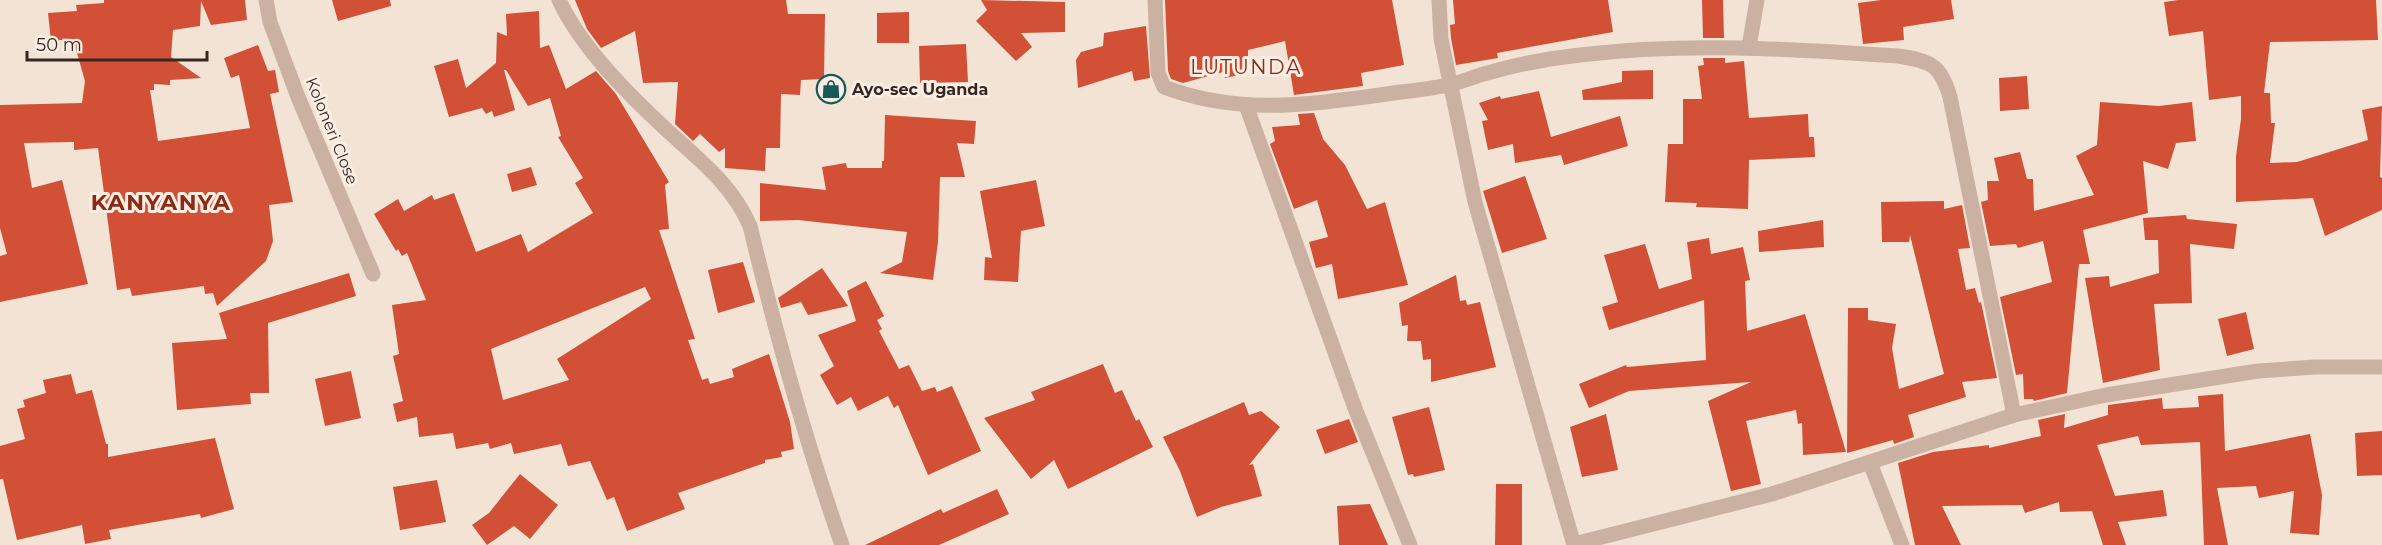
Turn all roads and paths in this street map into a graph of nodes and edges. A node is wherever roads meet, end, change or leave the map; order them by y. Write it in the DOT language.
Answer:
graph roads {
  1 [pos="266,0"];
  2 [pos="559,0"];
  3 [pos="1155,0"];
  4 [pos="1439,0"];
  5 [pos="1757,0"];
  6 [pos="1749,47"];
  7 [pos="1451,84"];
  8 [pos="1246,105"];
  9 [pos="373,274"];
  10 [pos="2382,367"];
  11 [pos="2014,415"];
  12 [pos="1870,463"];
  13 [pos="1574,544"];
  14 [pos="842,545"];
  15 [pos="1410,545"];
  16 [pos="1902,545"];
  1 -- 9 [label="street, Koloneri Close"];
  2 -- 14 [label="street"];
  3 -- 8 [label="street"];
  4 -- 7 [label="street"];
  5 -- 6 [label="street"];
  6 -- 7 [label="street"];
  6 -- 11 [label="street"];
  7 -- 8 [label="street"];
  7 -- 13 [label="street"];
  8 -- 15 [label="street"];
  10 -- 11 [label="street"];
  11 -- 12 [label="street"];
  12 -- 13 [label="street"];
  12 -- 16 [label="street"];
}
